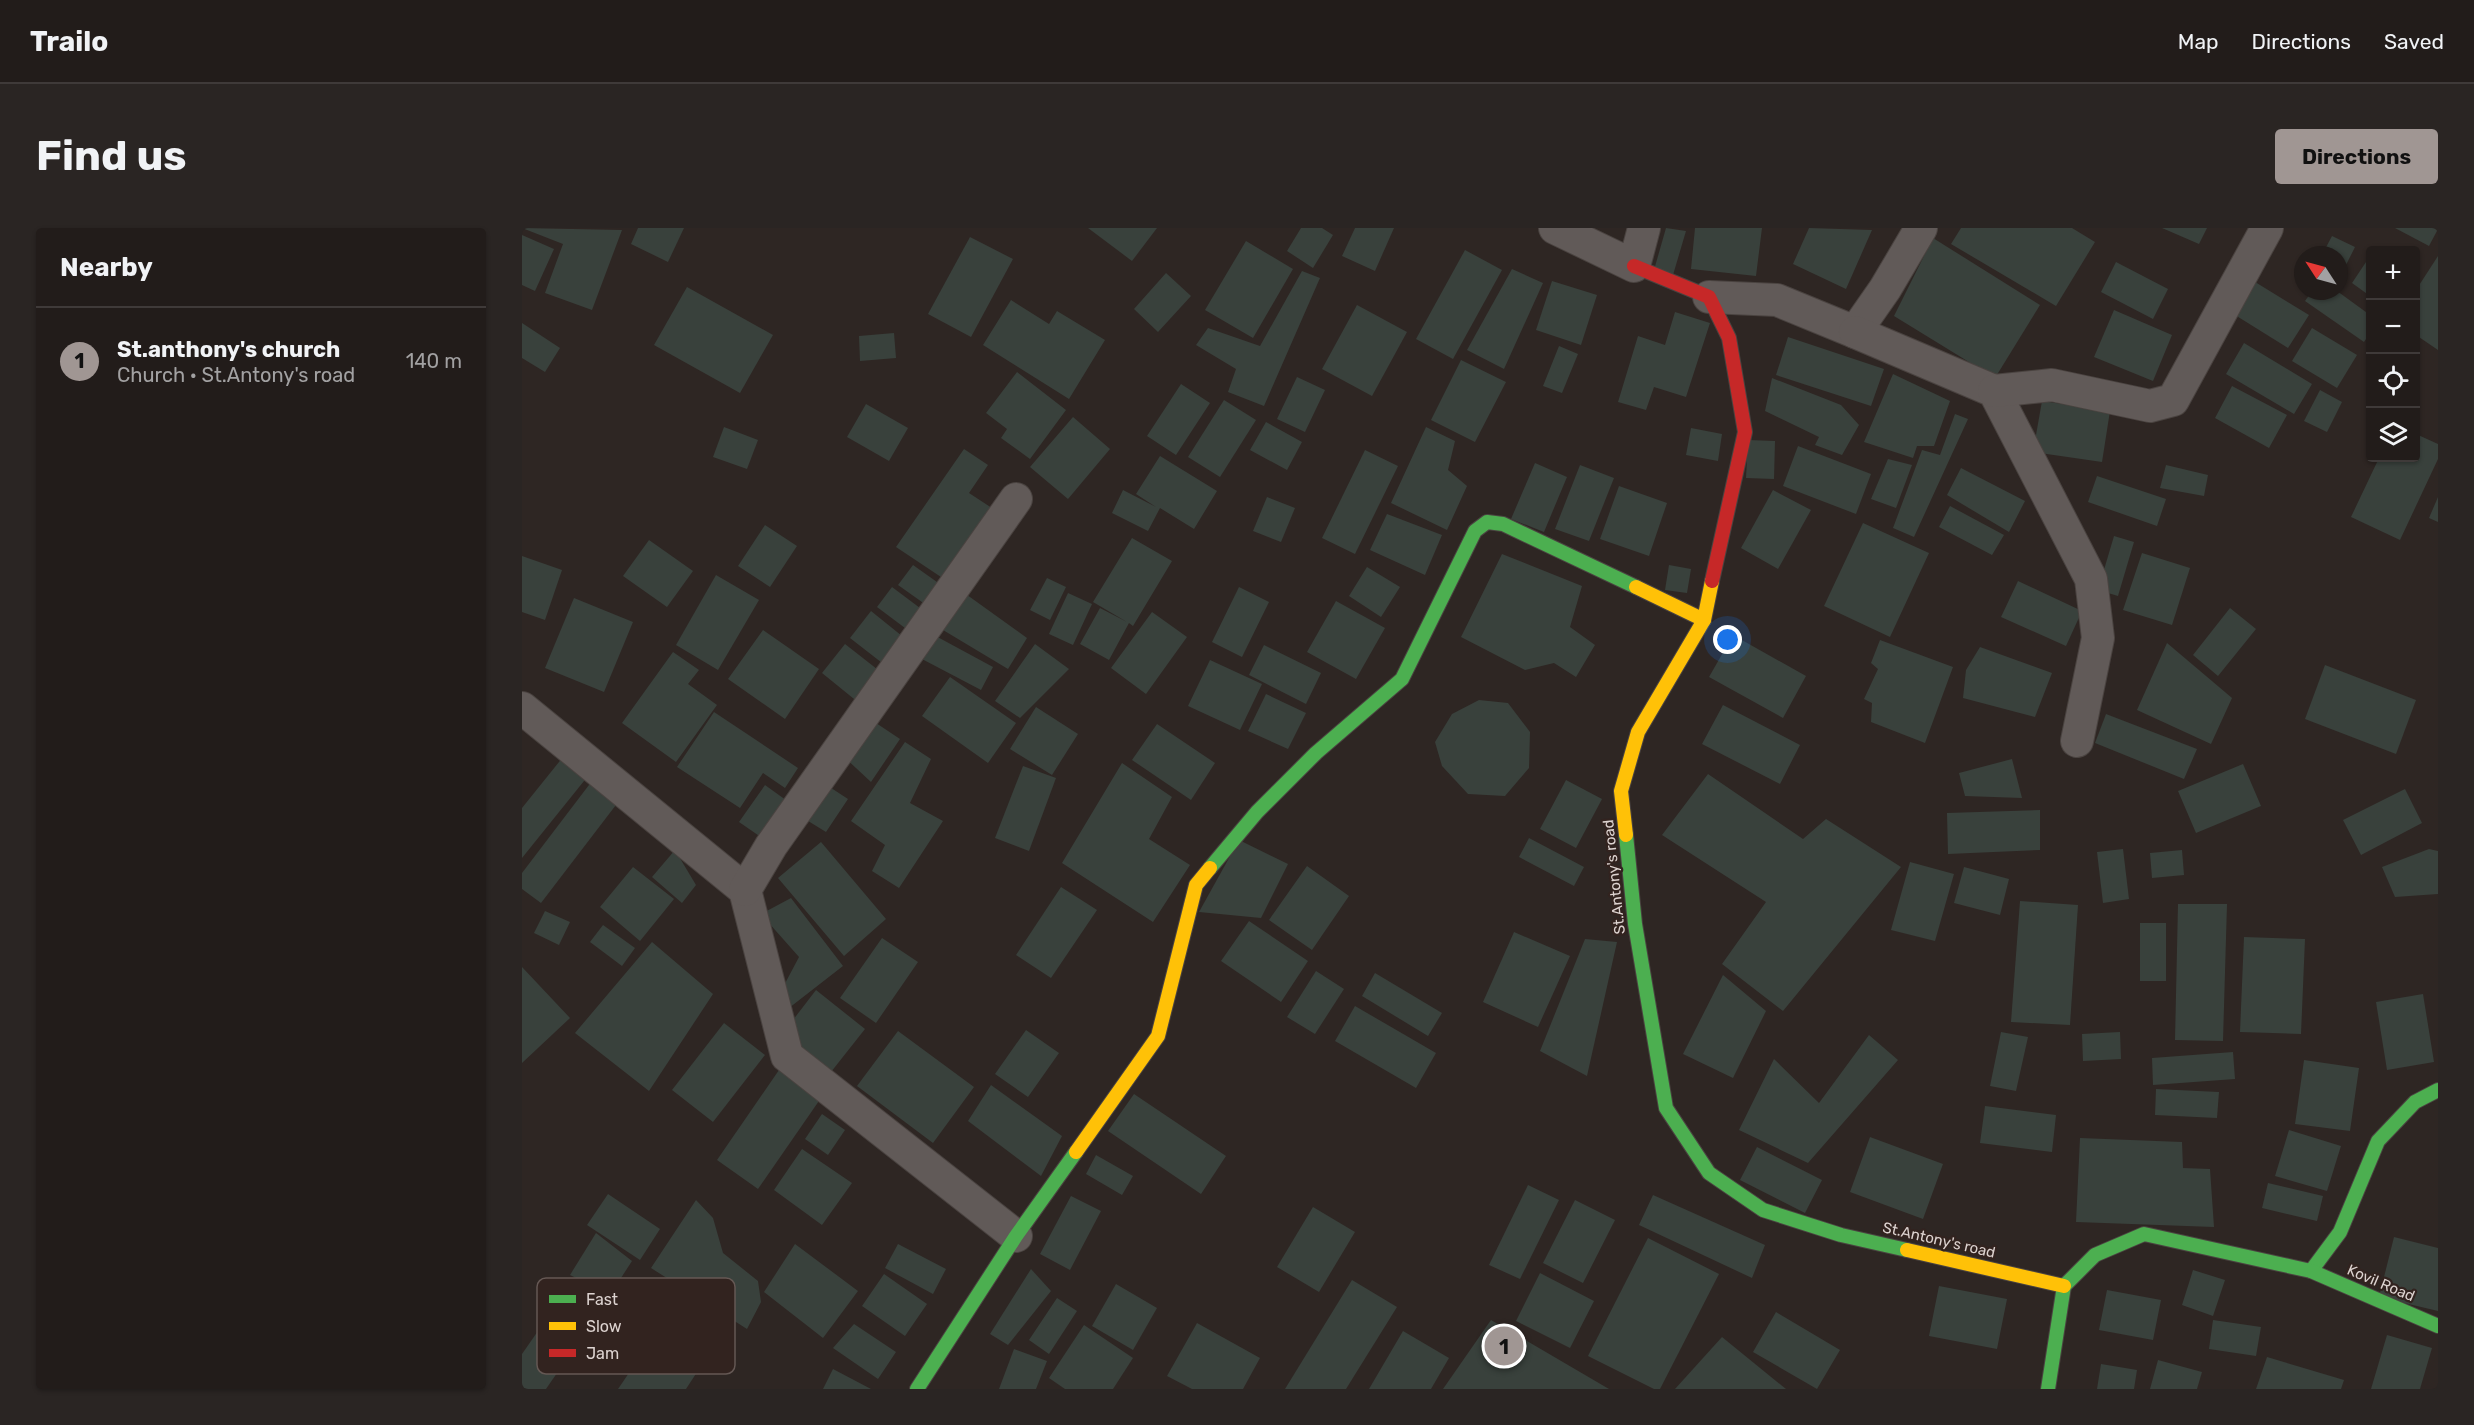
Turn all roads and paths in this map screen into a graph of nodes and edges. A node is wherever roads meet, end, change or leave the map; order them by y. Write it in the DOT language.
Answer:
graph roads {
  1 [pos="1555,228"];
  2 [pos="1644,228"];
  3 [pos="1921,228"];
  4 [pos="2267,228"];
  5 [pos="1634,266"];
  6 [pos="1709,297"];
  7 [pos="1855,332"];
  8 [pos="1994,391"];
  9 [pos="1016,498"];
  10 [pos="1704,620"];
  11 [pos="522,708"];
  12 [pos="2077,741"];
  13 [pos="744,890"];
  14 [pos="2438,1090"];
  15 [pos="1016,1236"];
  16 [pos="2312,1271"];
  17 [pos="2064,1286"];
  18 [pos="2438,1326"];
  19 [pos="917,1389"];
  20 [pos="2048,1389"];
  1 -- 5 [label="street"];
  2 -- 5 [label="street"];
  3 -- 7 [label="street"];
  4 -- 8 [label="street"];
  5 -- 6 [label="street"];
  6 -- 7 [label="street"];
  6 -- 10 [label="street, St.Antony's road"];
  7 -- 8 [label="street"];
  8 -- 12 [label="street"];
  9 -- 13 [label="street"];
  10 -- 15 [label="street"];
  10 -- 17 [label="street, St.Antony's road"];
  11 -- 13 [label="street"];
  13 -- 15 [label="street"];
  14 -- 16 [label="street"];
  15 -- 19 [label="street"];
  16 -- 17 [label="street, Kovil Road"];
  16 -- 18 [label="street, Kovil Road"];
  17 -- 20 [label="street"];
}
